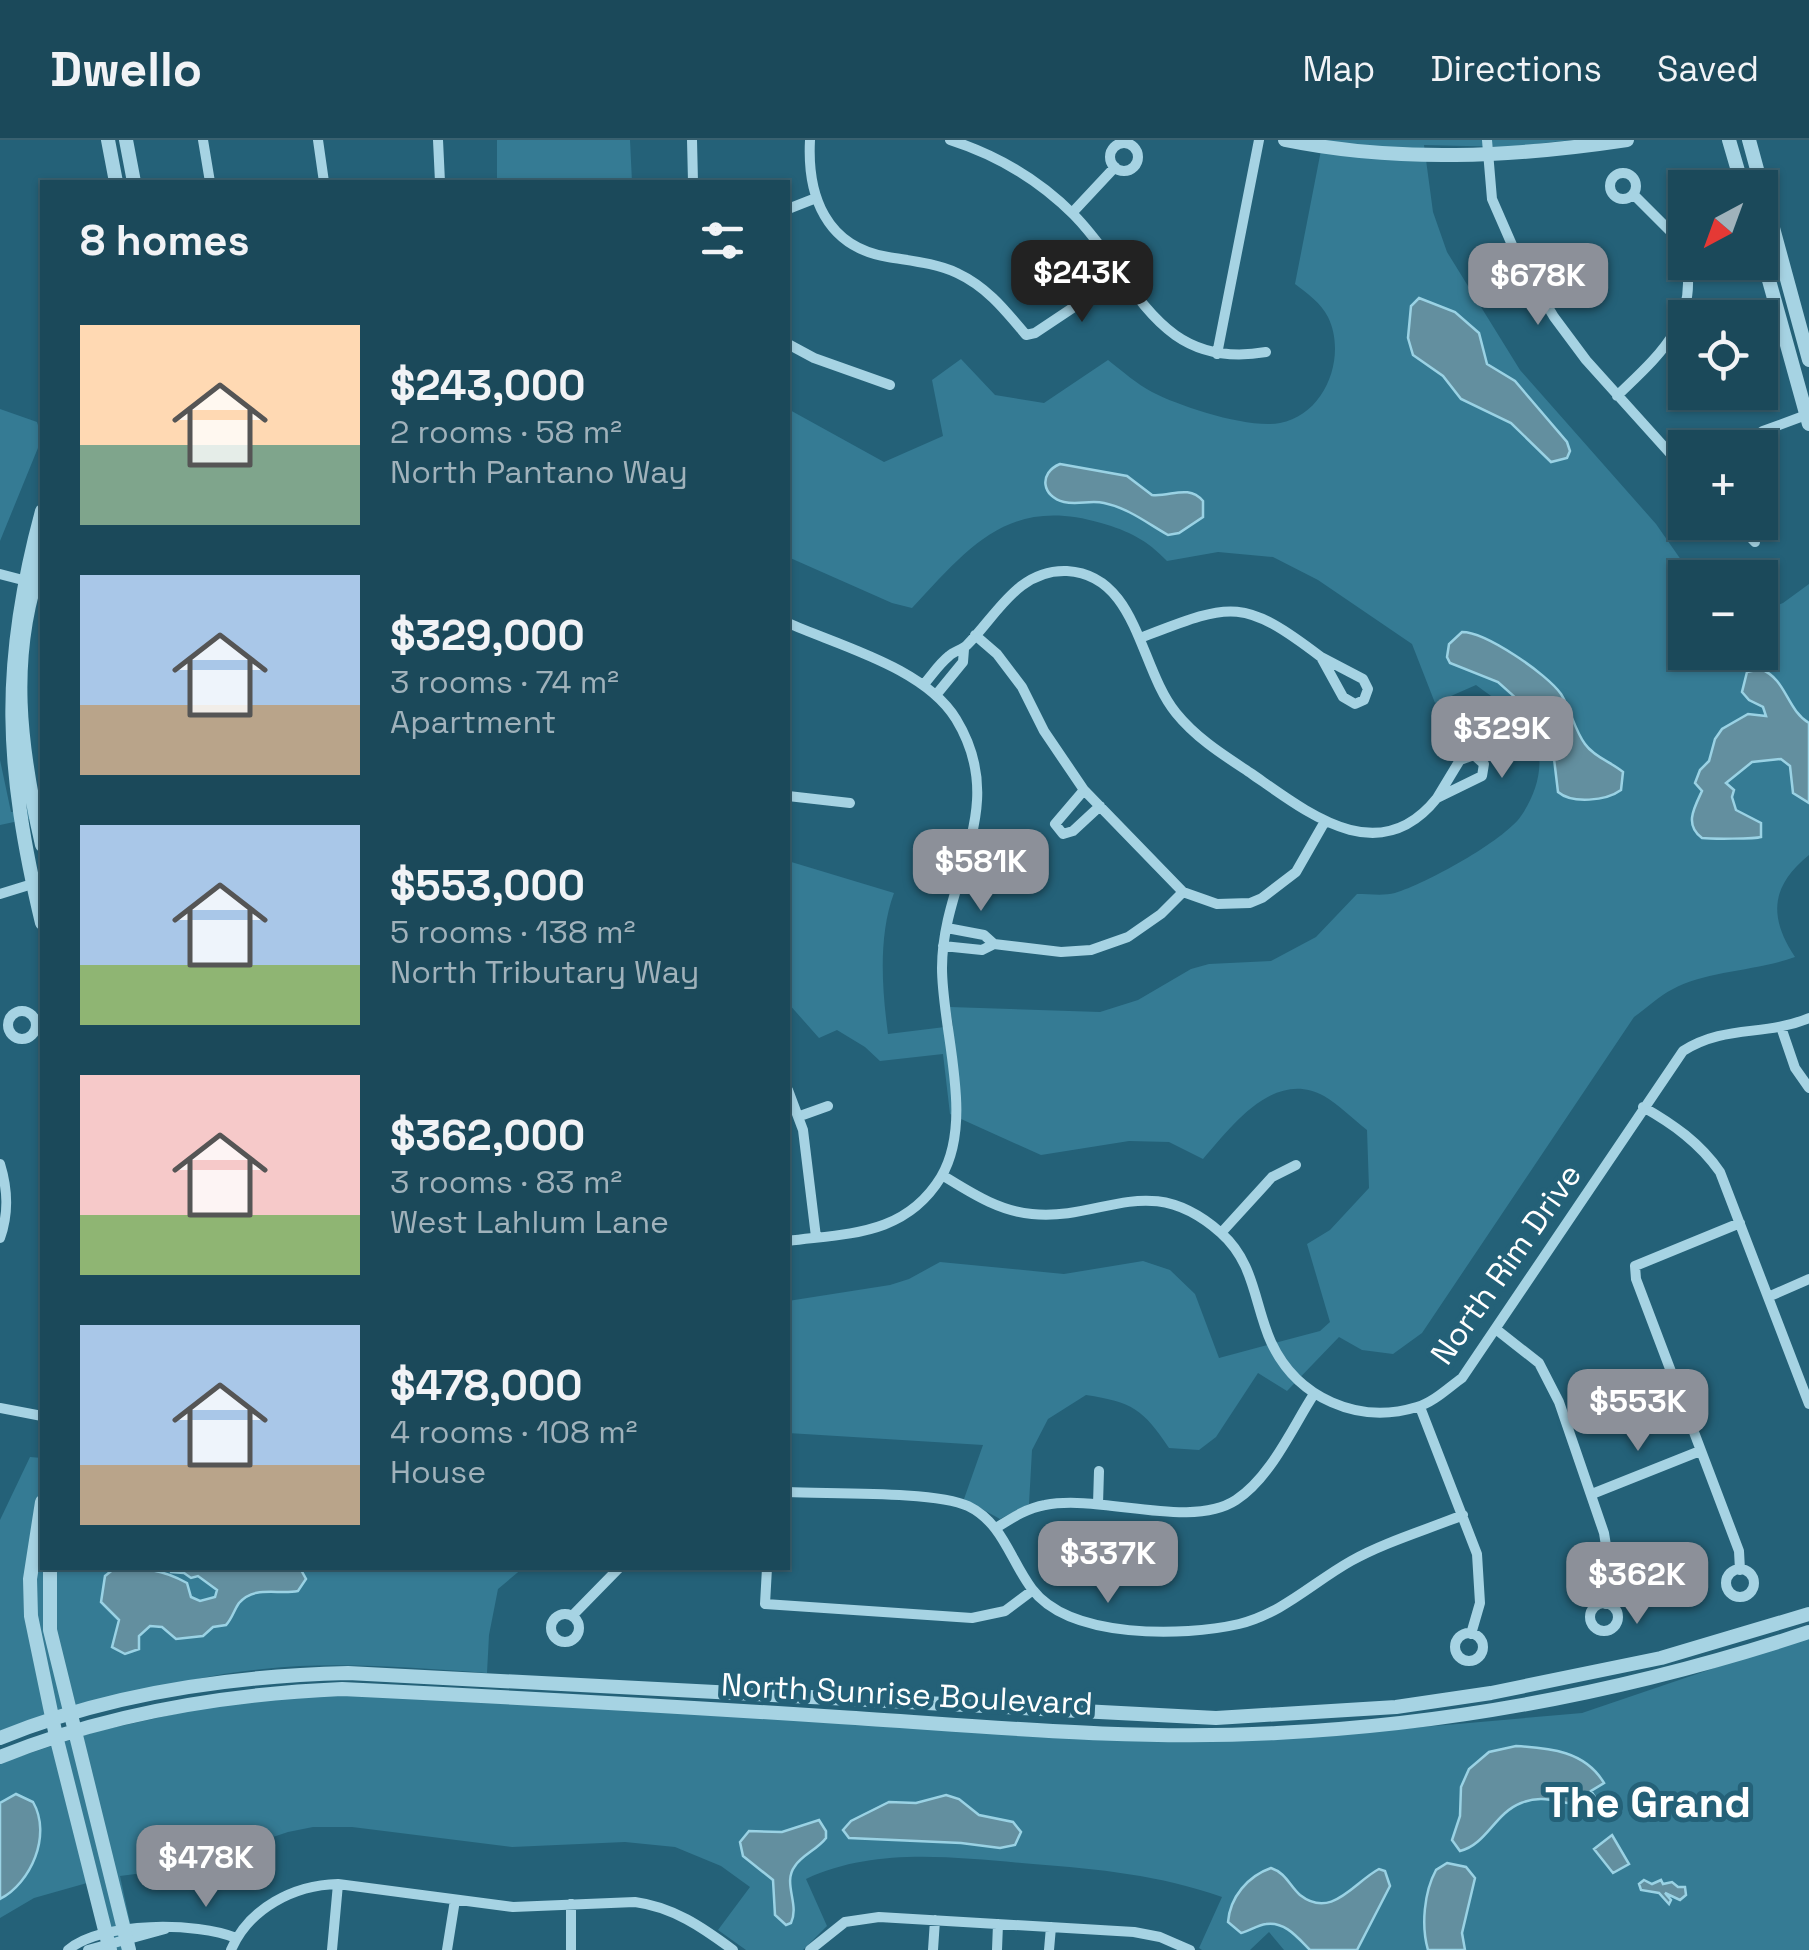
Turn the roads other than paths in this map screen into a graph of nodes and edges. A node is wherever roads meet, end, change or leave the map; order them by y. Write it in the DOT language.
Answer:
graph roads {
  1 [pos="108,140"];
  2 [pos="126,140"];
  3 [pos="203,140"];
  4 [pos="318,140"];
  5 [pos="438,140"];
  6 [pos="692,140"];
  7 [pos="810,140"];
  8 [pos="950,140"];
  9 [pos="1259,140"];
  10 [pos="1285,140"];
  11 [pos="1627,140"];
  12 [pos="1728,140"];
  13 [pos="1749,140"];
  14 [pos="1487,147"];
  15 [pos="1115,167"];
  16 [pos="1737,170"];
  17 [pos="116,180"];
  18 [pos="134,180"];
  19 [pos="210,180"];
  20 [pos="324,180"];
  21 [pos="440,180"];
  22 [pos="693,180"];
  23 [pos="1633,194"];
  24 [pos="816,198"];
  25 [pos="790,208"];
  26 [pos="1072,213"];
  27 [pos="1668,228"];
  28 [pos="1122,275"];
  29 [pos="1687,280"];
  30 [pos="1769,280"];
  31 [pos="790,345"];
  32 [pos="1266,352"];
  33 [pos="1217,354"];
  34 [pos="1809,360"];
  35 [pos="890,385"];
  36 [pos="1617,396"];
  37 [pos="1808,418"];
  38 [pos="1770,430"];
  39 [pos="1668,452"];
  40 [pos="40,523"];
  41 [pos="0,574"];
  42 [pos="30,582"];
  43 [pos="790,624"];
  44 [pos="975,635"];
  45 [pos="1140,638"];
  46 [pos="964,648"];
  47 [pos="1321,656"];
  48 [pos="924,684"];
  49 [pos="936,695"];
  50 [pos="1084,790"];
  51 [pos="790,796"];
  52 [pos="1437,798"];
  53 [pos="850,803"];
  54 [pos="1100,806"];
  55 [pos="1324,823"];
  56 [pos="40,836"];
  57 [pos="38,883"];
  58 [pos="1183,892"];
  59 [pos="0,894"];
  60 [pos="947,928"];
  61 [pos="994,944"];
  62 [pos="943,946"];
  63 [pos="1809,1018"];
  64 [pos="1781,1028"];
  65 [pos="1809,1088"];
  66 [pos="790,1094"];
  67 [pos="828,1106"];
  68 [pos="1643,1107"];
  69 [pos="800,1116"];
  70 [pos="0,1164"];
  71 [pos="1296,1165"];
  72 [pos="942,1175"];
  73 [pos="1740,1223"];
  74 [pos="1222,1233"];
  75 [pos="0,1238"];
  76 [pos="816,1238"];
  77 [pos="790,1241"];
  78 [pos="1809,1279"];
  79 [pos="1768,1297"];
  80 [pos="1498,1330"];
  81 [pos="1314,1394"];
  82 [pos="1809,1404"];
  83 [pos="1420,1406"];
  84 [pos="0,1408"];
  85 [pos="40,1416"];
  86 [pos="1700,1451"];
  87 [pos="1099,1471"];
  88 [pos="790,1492"];
  89 [pos="1592,1494"];
  90 [pos="1098,1504"];
  91 [pos="40,1515"];
  92 [pos="1463,1516"];
  93 [pos="996,1528"];
  94 [pos="50,1570"];
  95 [pos="617,1570"];
  96 [pos="767,1570"];
  97 [pos="1740,1570"];
  98 [pos="1032,1590"];
  99 [pos="1606,1604"];
  100 [pos="1809,1614"];
  101 [pos="572,1616"];
  102 [pos="1809,1632"];
  103 [pos="1472,1634"];
  104 [pos="70,1714"];
  105 [pos="53,1719"];
  106 [pos="73,1731"];
  107 [pos="56,1736"];
  108 [pos="0,1738"];
  109 [pos="0,1757"];
  110 [pos="338,1884"];
  111 [pos="455,1900"];
  112 [pos="571,1904"];
  113 [pos="936,1920"];
  114 [pos="998,1924"];
  115 [pos="1051,1926"];
  116 [pos="236,1938"];
  117 [pos="126,1940"];
  118 [pos="108,1943"];
  119 [pos="68,1950"];
  120 [pos="88,1950"];
  121 [pos="231,1950"];
  122 [pos="332,1950"];
  123 [pos="447,1950"];
  124 [pos="571,1950"];
  125 [pos="733,1950"];
  126 [pos="810,1950"];
  127 [pos="933,1950"];
  128 [pos="997,1950"];
  129 [pos="1049,1950"];
  130 [pos="1190,1950"];
  1 -- 17 [label="street"];
  2 -- 18 [label="street"];
  3 -- 19 [label="street"];
  4 -- 20 [label="street"];
  5 -- 21 [label="street"];
  6 -- 22 [label="street"];
  7 -- 24 [label="street"];
  8 -- 26 [label="street"];
  9 -- 33 [label="street"];
  10 -- 14 [label="street"];
  11 -- 14 [label="street"];
  12 -- 16 [label="street"];
  13 -- 34 [label="street"];
  14 -- 36 [label="street"];
  15 -- 26 [label="street"];
  23 -- 27 [label="street"];
  24 -- 25 [label="street"];
  24 -- 28 [label="street"];
  26 -- 28 [label="street"];
  28 -- 33 [label="street"];
  29 -- 36 [label="street"];
  30 -- 37 [label="street"];
  31 -- 35 [label="street"];
  32 -- 33 [label="street"];
  36 -- 39 [label="street"];
  37 -- 38 [label="street"];
  40 -- 42 [label="street"];
  41 -- 42 [label="street"];
  42 -- 56 [label="street"];
  42 -- 57 [label="street"];
  43 -- 48 [label="street"];
  44 -- 45 [label="street"];
  44 -- 46 [label="street"];
  44 -- 50 [label="street"];
  45 -- 47 [label="street"];
  45 -- 55 [label="street"];
  46 -- 48 [label="street"];
  46 -- 49 [label="street"];
  47 -- 47 [label="street"];
  48 -- 49 [label="street"];
  49 -- 60 [label="street"];
  50 -- 54 [label="street"];
  50 -- 54 [label="street"];
  51 -- 53 [label="street"];
  52 -- 52 [label="street"];
  52 -- 55 [label="street"];
  54 -- 58 [label="street"];
  55 -- 58 [label="street"];
  57 -- 59 [label="street"];
  58 -- 61 [label="street"];
  60 -- 61 [label="street"];
  60 -- 62 [label="street"];
  61 -- 62 [label="street"];
  62 -- 72 [label="street"];
  63 -- 64 [label="street, North Rim Drive"];
  64 -- 65 [label="street"];
  64 -- 68 [label="street, North Rim Drive"];
  66 -- 69 [label="street"];
  67 -- 69 [label="street"];
  68 -- 73 [label="street"];
  68 -- 80 [label="street, North Rim Drive"];
  69 -- 76 [label="street"];
  70 -- 75 [label="street"];
  71 -- 74 [label="street"];
  72 -- 74 [label="street, North Rim Drive"];
  72 -- 76 [label="street"];
  73 -- 79 [label="street"];
  73 -- 86 [label="street"];
  74 -- 81 [label="street, North Rim Drive"];
  76 -- 77 [label="street"];
  78 -- 79 [label="street"];
  79 -- 82 [label="street"];
  80 -- 83 [label="street, North Rim Drive"];
  80 -- 89 [label="street"];
  81 -- 83 [label="street, North Rim Drive"];
  81 -- 90 [label="street"];
  83 -- 92 [label="street"];
  84 -- 85 [label="street"];
  86 -- 89 [label="street"];
  86 -- 97 [label="street"];
  87 -- 90 [label="street"];
  88 -- 93 [label="street"];
  89 -- 99 [label="street"];
  90 -- 93 [label="street"];
  91 -- 105 [label="street"];
  92 -- 98 [label="street"];
  92 -- 103 [label="street"];
  93 -- 98 [label="street"];
  94 -- 104 [label="street"];
  95 -- 101 [label="street"];
  96 -- 98 [label="street"];
  100 -- 104 [label="street, North Sunrise Boulevard"];
  102 -- 106 [label="street, North Sunrise Boulevard"];
  104 -- 105 [label="street, North Sunrise Boulevard"];
  104 -- 106 [label="street"];
  105 -- 107 [label="street"];
  105 -- 108 [label="street, North Sunrise Boulevard"];
  106 -- 107 [label="street, North Sunrise Boulevard"];
  106 -- 117 [label="street"];
  107 -- 109 [label="street, North Sunrise Boulevard"];
  107 -- 118 [label="street"];
  110 -- 111 [label="street"];
  110 -- 116 [label="street"];
  110 -- 122 [label="street"];
  111 -- 112 [label="street"];
  111 -- 123 [label="street"];
  112 -- 124 [label="street"];
  112 -- 125 [label="street"];
  113 -- 114 [label="street"];
  113 -- 126 [label="street"];
  113 -- 127 [label="street"];
  114 -- 115 [label="street"];
  114 -- 128 [label="street"];
  115 -- 129 [label="street"];
  115 -- 130 [label="street"];
  116 -- 117 [label="street"];
  116 -- 121 [label="street"];
  117 -- 118 [label="street"];
  118 -- 119 [label="street"];
  118 -- 120 [label="street"];
}
